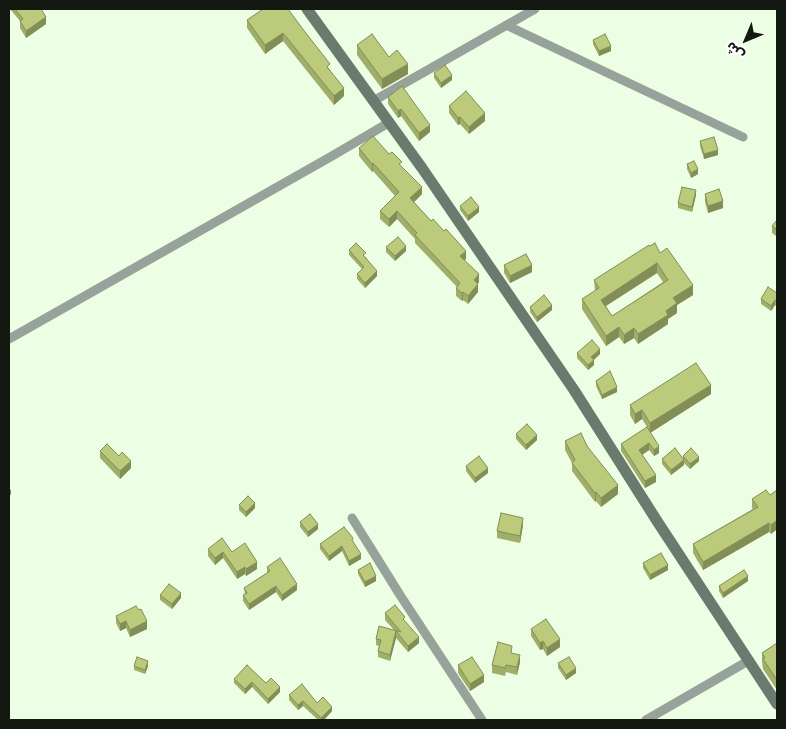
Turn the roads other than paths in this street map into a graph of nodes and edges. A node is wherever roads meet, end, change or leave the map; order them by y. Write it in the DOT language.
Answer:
graph roads {
  1 [pos="308,9"];
  2 [pos="535,9"];
  3 [pos="506,25"];
  4 [pos="375,100"];
  5 [pos="390,122"];
  6 [pos="743,137"];
  7 [pos="9,339"];
  8 [pos="352,518"];
  9 [pos="748,661"];
  10 [pos="777,704"];
  11 [pos="482,720"];
  12 [pos="646,720"];
  1 -- 4 [label="main road"];
  2 -- 3 [label="street"];
  3 -- 4 [label="street"];
  3 -- 6 [label="street"];
  4 -- 5 [label="main road"];
  5 -- 7 [label="street"];
  5 -- 9 [label="main road"];
  8 -- 11 [label="street"];
  9 -- 10 [label="main road"];
  9 -- 12 [label="street"];
}
